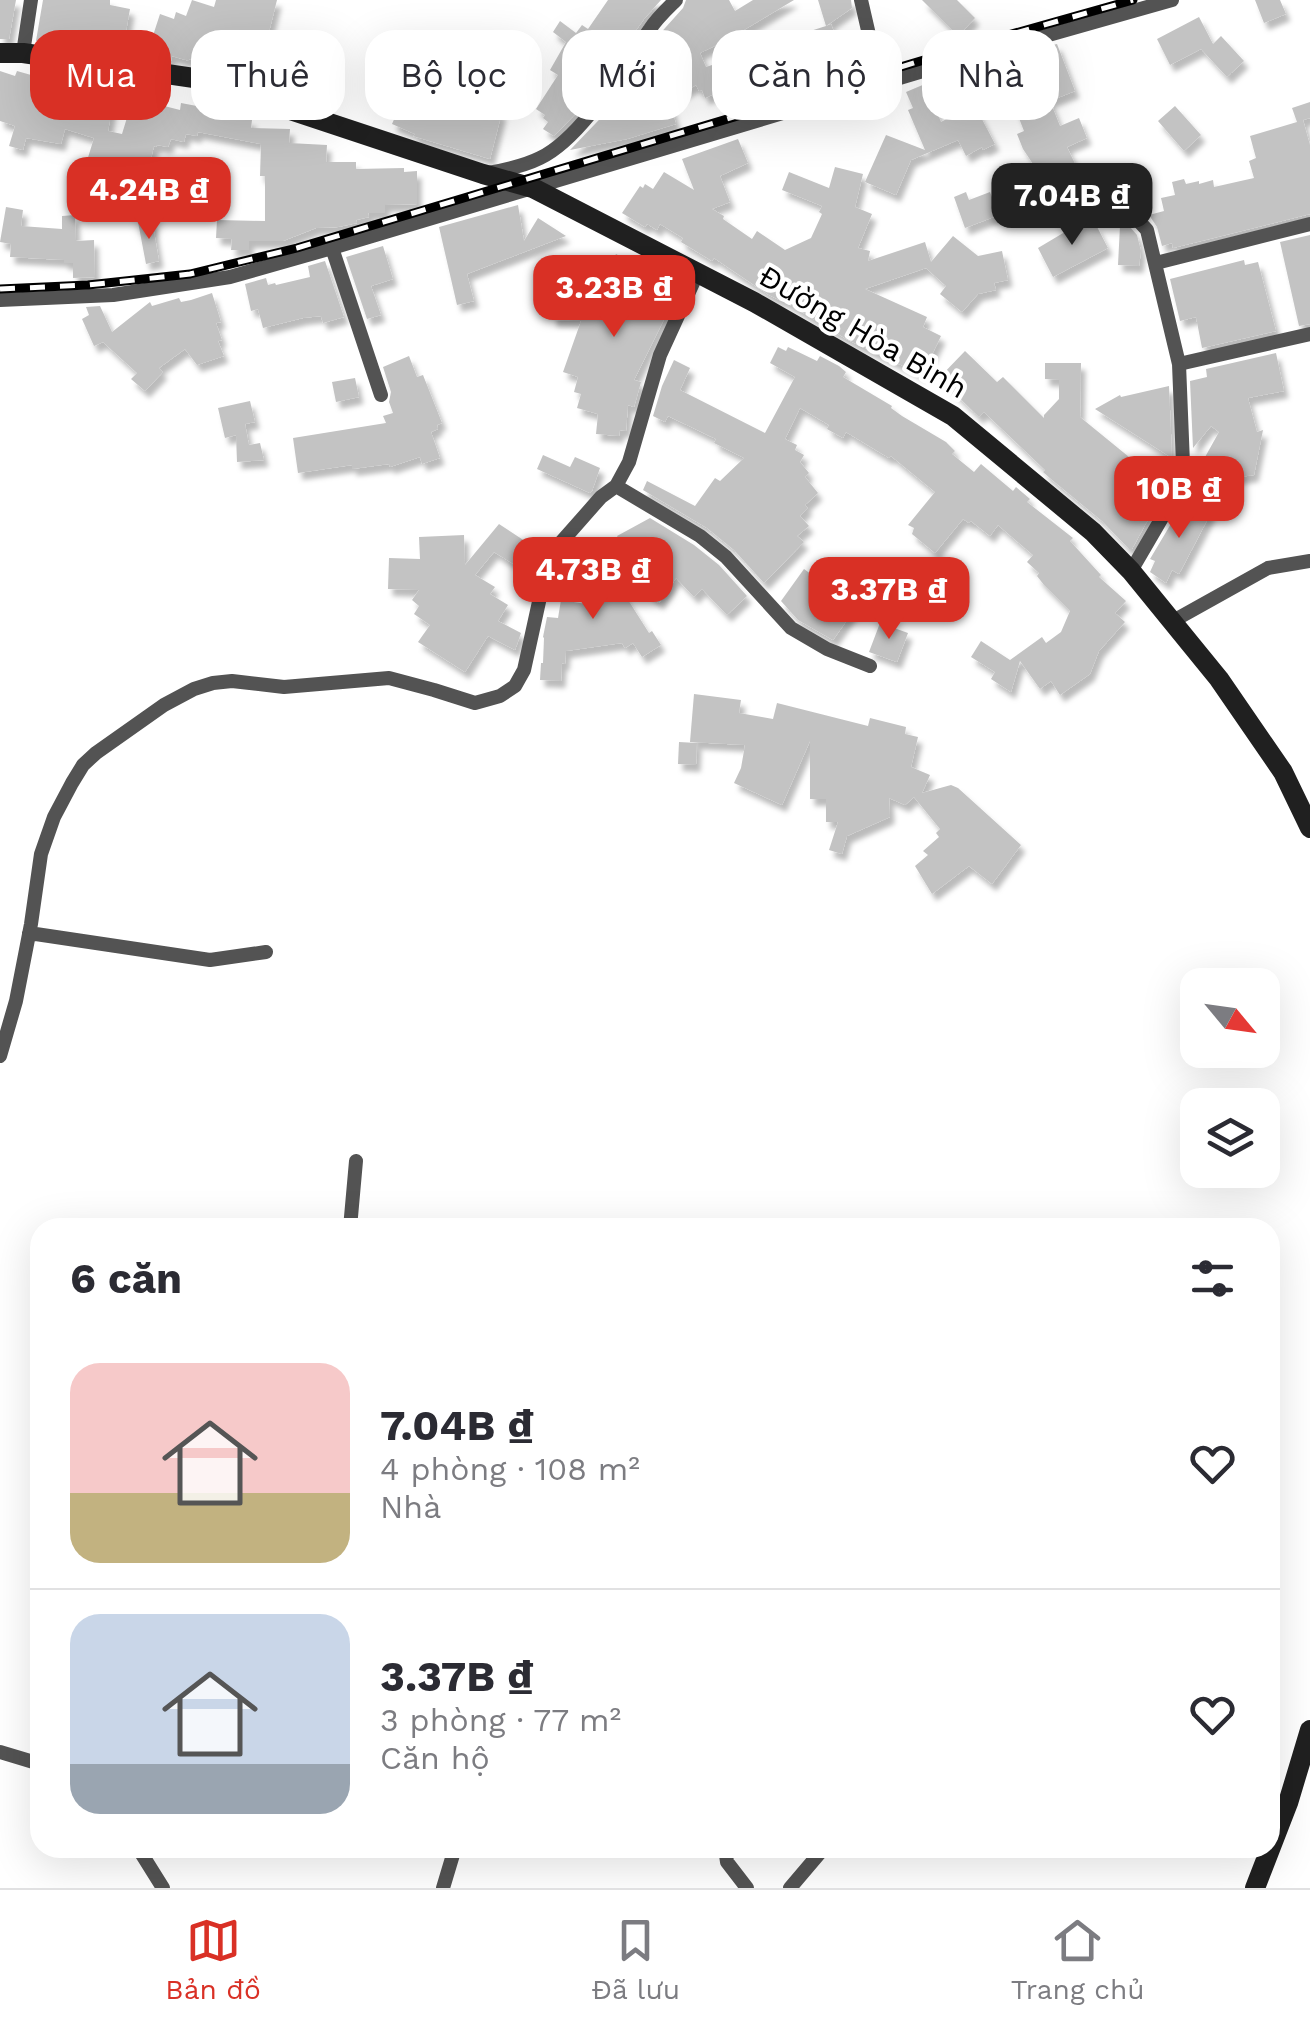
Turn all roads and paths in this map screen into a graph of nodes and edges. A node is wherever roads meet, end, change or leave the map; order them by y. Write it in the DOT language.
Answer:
graph roads {
  1 [pos="31,0"];
  2 [pos="676,0"];
  3 [pos="860,0"];
  4 [pos="1172,0"];
  5 [pos="868,30"];
  6 [pos="0,53"];
  7 [pos="23,53"];
  8 [pos="483,174"];
  9 [pos="1014,182"];
  10 [pos="534,188"];
  11 [pos="1310,224"];
  12 [pos="332,248"];
  13 [pos="1156,263"];
  14 [pos="698,272"];
  15 [pos="0,300"];
  16 [pos="1310,334"];
  17 [pos="1179,364"];
  18 [pos="381,395"];
  19 [pos="616,486"];
  20 [pos="1310,561"];
  21 [pos="1130,571"];
  22 [pos="1173,621"];
  23 [pos="870,666"];
  24 [pos="1310,828"];
  25 [pos="30,933"];
  26 [pos="266,952"];
  27 [pos="0,1056"];
  28 [pos="356,1161"];
  29 [pos="351,1218"];
  30 [pos="1310,1730"];
  31 [pos="0,1752"];
  32 [pos="30,1761"];
  33 [pos="1280,1824"];
  34 [pos="144,1858"];
  35 [pos="452,1858"];
  36 [pos="726,1858"];
  37 [pos="816,1858"];
  38 [pos="1267,1858"];
  39 [pos="163,1888"];
  40 [pos="443,1888"];
  41 [pos="747,1888"];
  42 [pos="790,1888"];
  43 [pos="1255,1888"];
  1 -- 7 [label="street"];
  2 -- 8 [label="street"];
  3 -- 5 [label="street"];
  4 -- 10 [label="street"];
  6 -- 7 [label="street, Đường Hòa Bình"];
  7 -- 8 [label="street, Đường Hòa Bình"];
  8 -- 10 [label="street, Đường Hòa Bình"];
  9 -- 13 [label="street"];
  10 -- 12 [label="street"];
  10 -- 14 [label="street, Đường Hòa Bình"];
  11 -- 13 [label="street"];
  12 -- 15 [label="street"];
  12 -- 18 [label="street"];
  13 -- 17 [label="street"];
  14 -- 19 [label="street"];
  14 -- 21 [label="street, Đường Hòa Bình"];
  16 -- 17 [label="street"];
  17 -- 21 [label="street"];
  19 -- 23 [label="street"];
  19 -- 25 [label="street"];
  20 -- 22 [label="street"];
  21 -- 22 [label="street, Đường Hòa Bình"];
  22 -- 24 [label="street, Đường Hòa Bình"];
  25 -- 26 [label="street"];
  25 -- 27 [label="street"];
  28 -- 29 [label="street"];
  30 -- 33 [label="street"];
  31 -- 32 [label="street"];
  34 -- 39 [label="street"];
  35 -- 40 [label="street"];
  36 -- 41 [label="street"];
  37 -- 42 [label="street"];
  38 -- 43 [label="street"];
}
